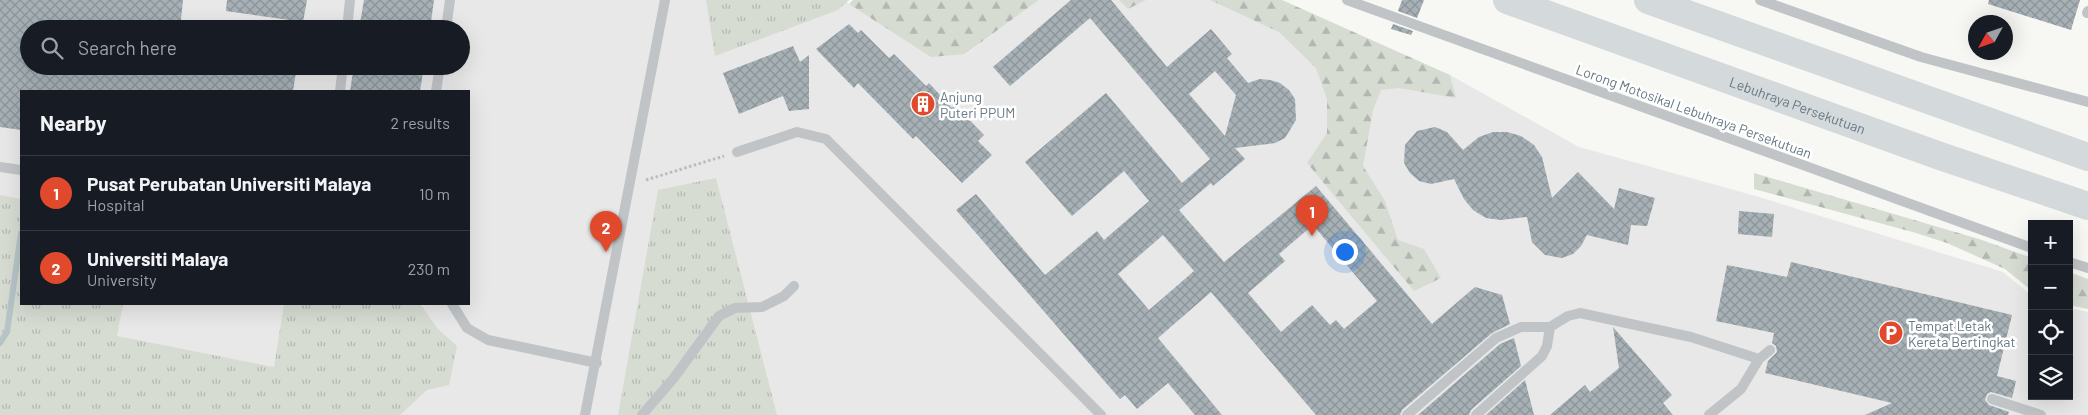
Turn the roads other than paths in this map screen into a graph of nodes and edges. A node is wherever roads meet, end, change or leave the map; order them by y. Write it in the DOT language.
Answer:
graph roads {
  1 [pos="350,0"];
  2 [pos="450,0"];
  3 [pos="665,0"];
  4 [pos="1347,0"];
  5 [pos="1507,0"];
  6 [pos="1648,0"];
  7 [pos="1760,0"];
  8 [pos="348,20"];
  9 [pos="447,20"];
  10 [pos="342,75"];
  11 [pos="439,75"];
  12 [pos="340,90"];
  13 [pos="436,90"];
  14 [pos="2088,102"];
  15 [pos="737,152"];
  16 [pos="2088,157"];
  17 [pos="0,167"];
  18 [pos="20,170"];
  19 [pos="2088,206"];
  20 [pos="2028,247"];
  21 [pos="2073,263"];
  22 [pos="2088,268"];
  23 [pos="794,286"];
  24 [pos="453,305"];
  25 [pos="1550,328"];
  26 [pos="1770,350"];
  27 [pos="1759,359"];
  28 [pos="596,363"];
  29 [pos="1992,399"];
  30 [pos="585,415"];
  31 [pos="642,415"];
  32 [pos="1101,415"];
  33 [pos="1407,415"];
  34 [pos="1476,415"];
  35 [pos="1709,415"];
  36 [pos="2041,415"];
  1 -- 8 [label="lane"];
  2 -- 9 [label="lane"];
  3 -- 28 [label="lane"];
  4 -- 20 [label="lane, Lorong Motosikal Lebuhraya Persekutuan"];
  5 -- 19 [label="highway, Lebuhraya Persekutuan"];
  6 -- 16 [label="highway"];
  7 -- 14 [label="lane"];
  10 -- 12 [label="lane"];
  11 -- 13 [label="lane"];
  15 -- 32 [label="lane"];
  17 -- 18 [label="lane"];
  21 -- 22 [label="lane"];
  23 -- 31 [label="lane"];
  24 -- 28 [label="lane"];
  25 -- 27 [label="lane"];
  25 -- 33 [label="lane"];
  25 -- 34 [label="lane"];
  26 -- 27 [label="lane"];
  27 -- 35 [label="lane"];
  28 -- 30 [label="lane"];
  29 -- 36 [label="lane"];
}
